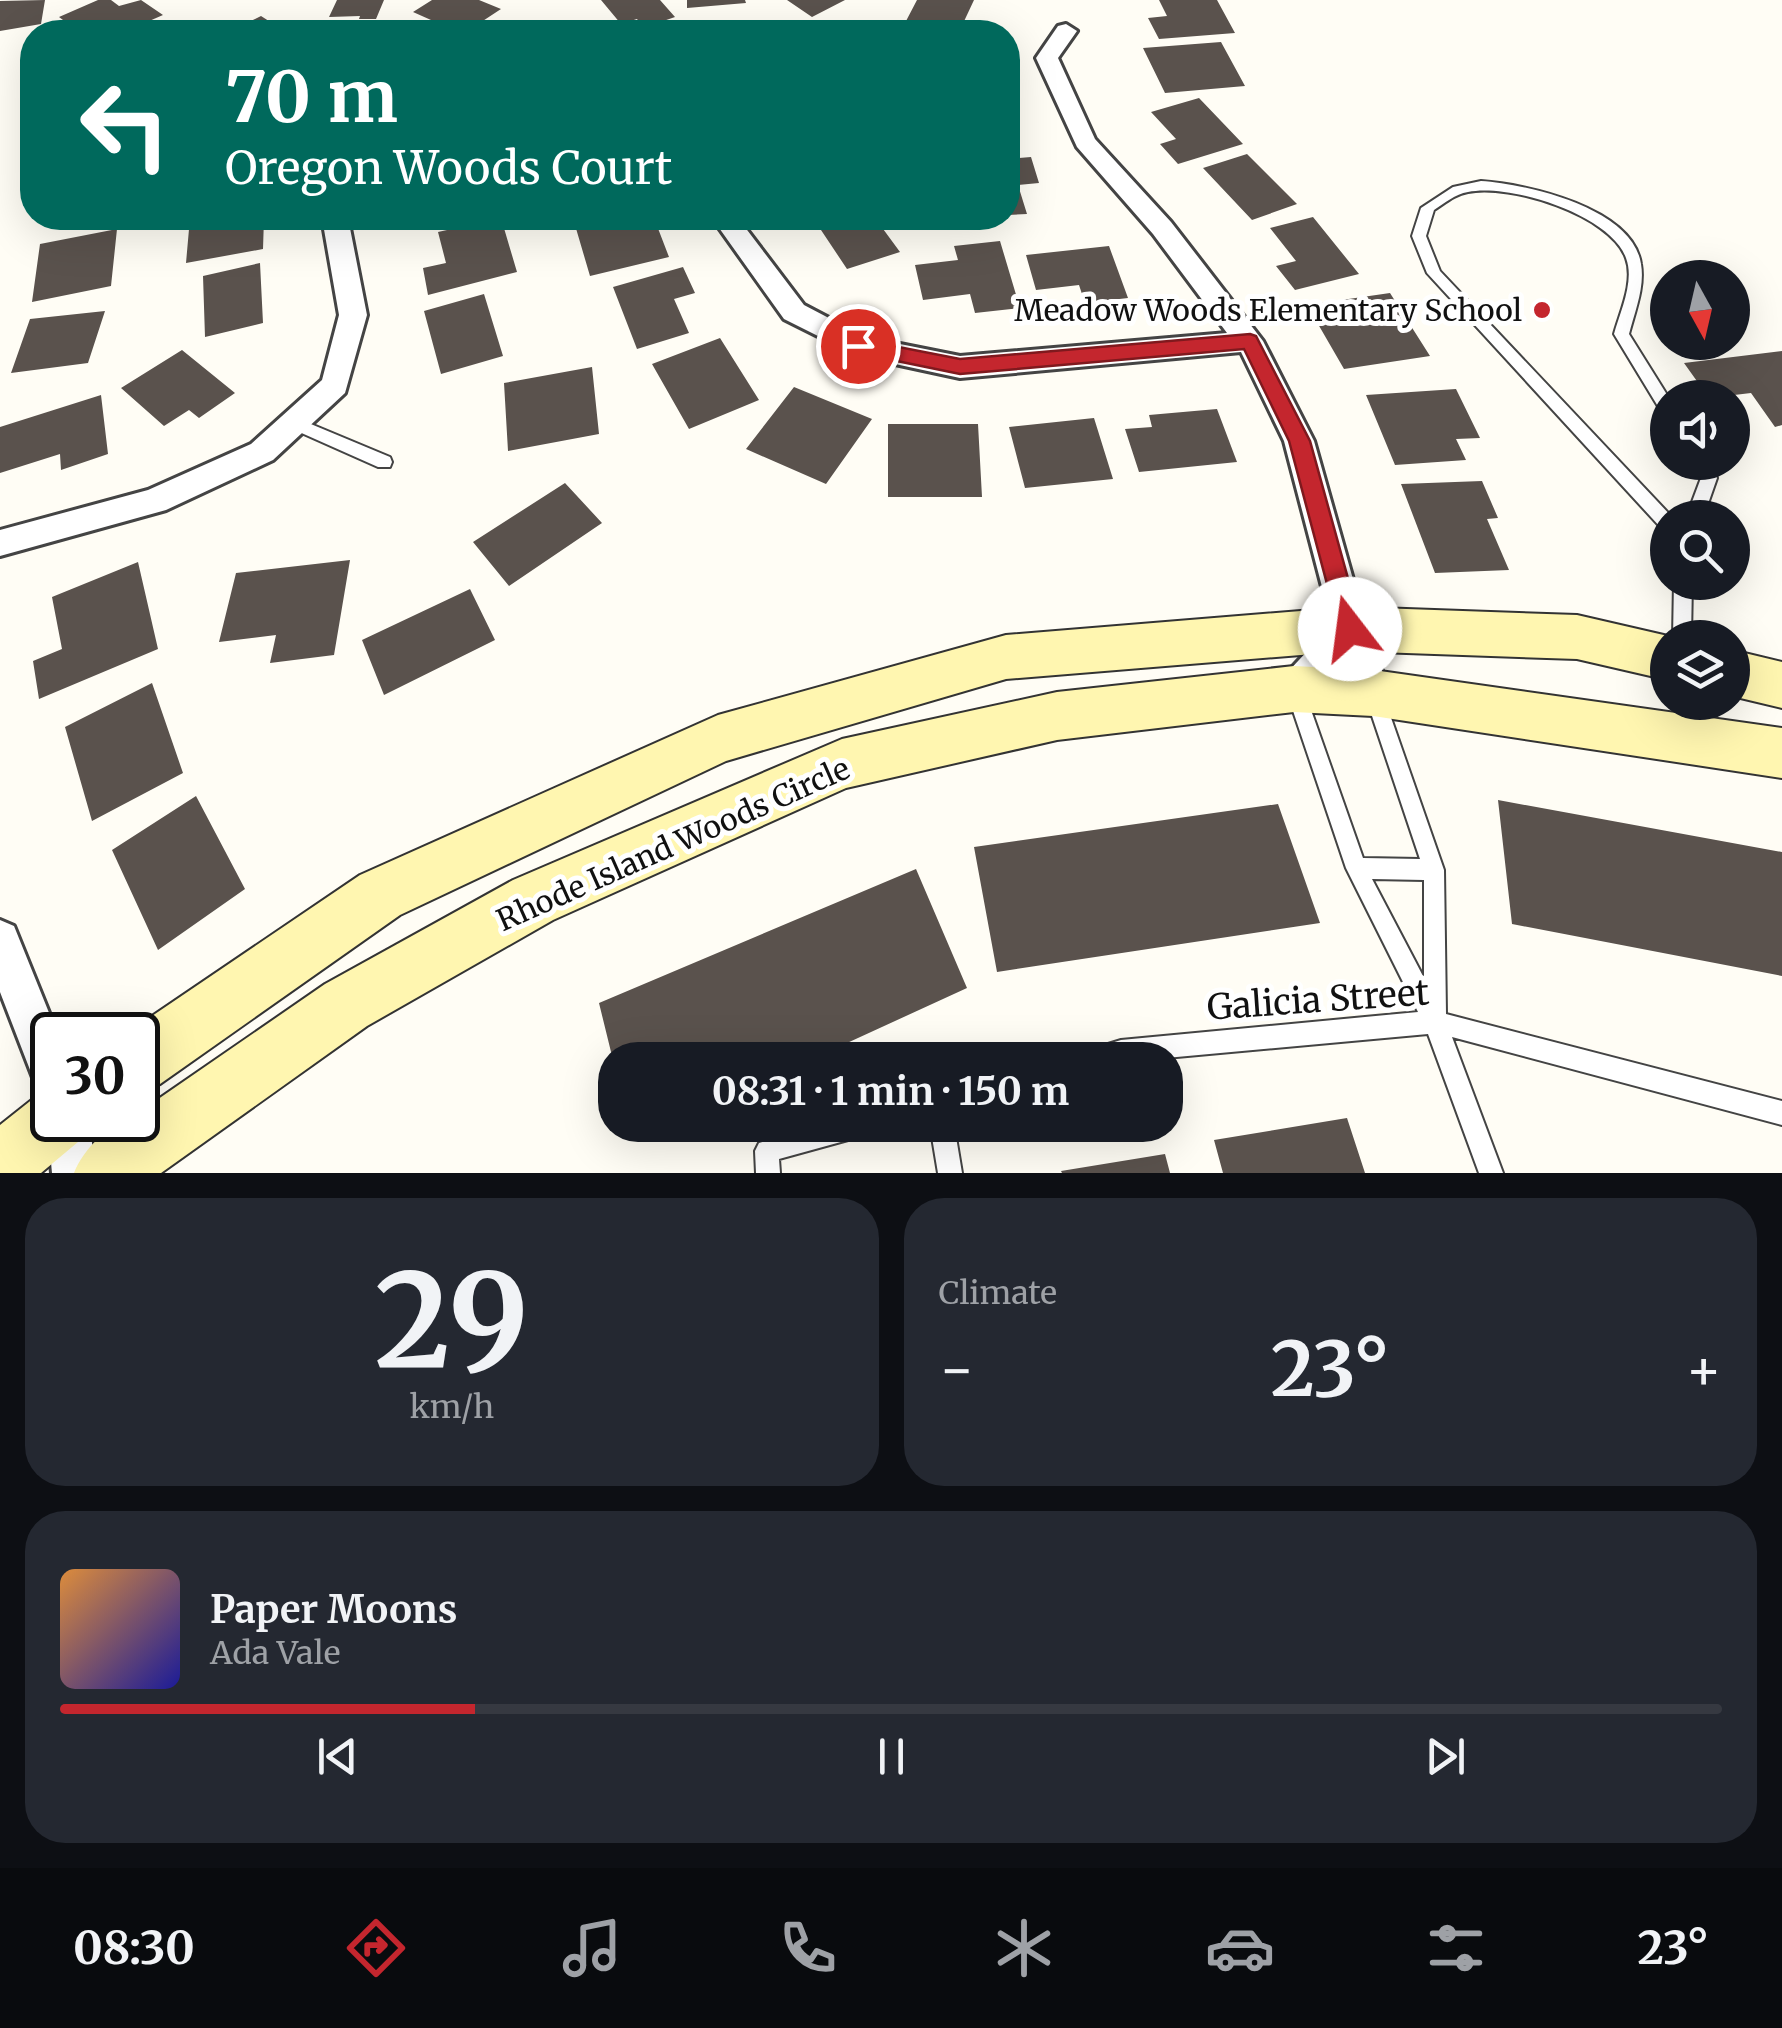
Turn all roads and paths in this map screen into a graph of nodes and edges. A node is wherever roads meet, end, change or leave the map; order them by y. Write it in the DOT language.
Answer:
graph roads {
  1 [pos="1066,31"];
  2 [pos="337,230"];
  3 [pos="734,230"];
  4 [pos="1250,341"];
  5 [pos="1650,380"];
  6 [pos="294,423"];
  7 [pos="384,462"];
  8 [pos="1650,505"];
  9 [pos="0,543"];
  10 [pos="1350,629"];
  11 [pos="1650,654"];
  12 [pos="1750,677"];
  13 [pos="1782,685"];
  14 [pos="1294,689"];
  15 [pos="1373,693"];
  16 [pos="1782,753"];
  17 [pos="1356,868"];
  18 [pos="1434,870"];
  19 [pos="0,940"];
  20 [pos="30,1017"];
  21 [pos="1435,1022"];
  22 [pos="1183,1045"];
  23 [pos="160,1047"];
  24 [pos="1782,1114"];
  25 [pos="30,1141"];
  26 [pos="70,1142"];
  27 [pos="817,1142"];
  28 [pos="945,1142"];
  29 [pos="767,1162"];
  30 [pos="0,1166"];
  31 [pos="74,1173"];
  32 [pos="106,1173"];
  33 [pos="950,1173"];
  34 [pos="1492,1173"];
  1 -- 4 [label="street"];
  2 -- 6 [label="street"];
  3 -- 4 [label="street"];
  4 -- 10 [label="street"];
  5 -- 8 [label="lane"];
  6 -- 7 [label="lane"];
  6 -- 9 [label="street"];
  10 -- 11 [label="street, Rhode Island Woods Circle"];
  10 -- 14 [label="street"];
  10 -- 15 [label="street"];
  10 -- 23 [label="street, Rhode Island Woods Circle"];
  12 -- 13 [label="street"];
  14 -- 15 [label="street, Rhode Island Woods Circle"];
  14 -- 17 [label="lane"];
  14 -- 32 [label="street, Rhode Island Woods Circle"];
  15 -- 16 [label="street, Rhode Island Woods Circle"];
  15 -- 18 [label="lane"];
  17 -- 18 [label="lane"];
  17 -- 21 [label="lane"];
  18 -- 21 [label="lane"];
  19 -- 20 [label="street"];
  21 -- 22 [label="lane, Galicia Street"];
  21 -- 24 [label="lane, Galicia Street"];
  21 -- 34 [label="lane"];
  25 -- 30 [label="street"];
  26 -- 31 [label="street"];
  27 -- 29 [label="lane"];
  28 -- 33 [label="lane"];
}
